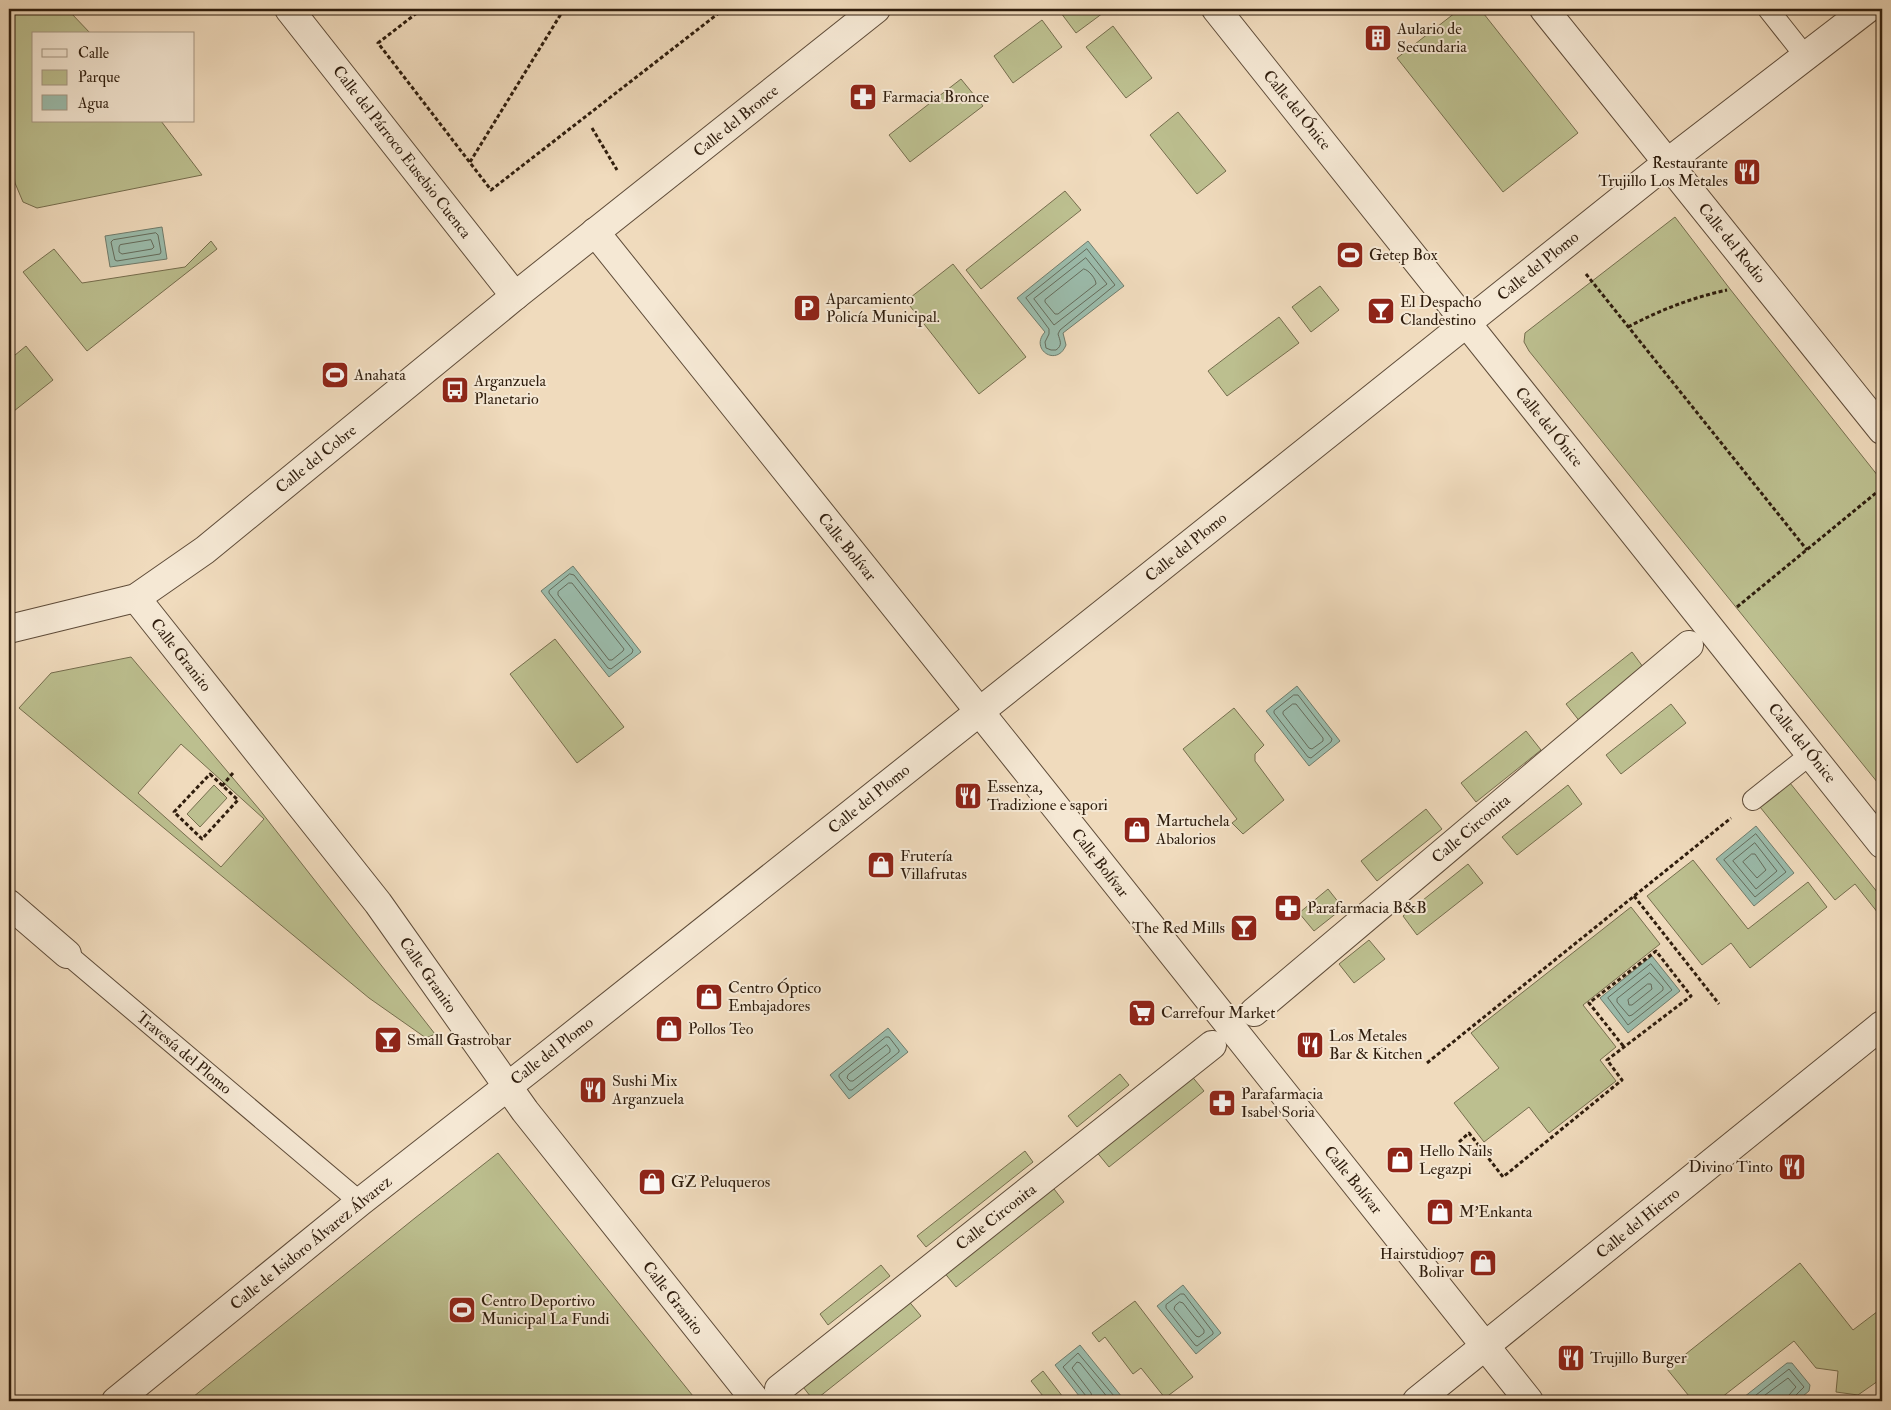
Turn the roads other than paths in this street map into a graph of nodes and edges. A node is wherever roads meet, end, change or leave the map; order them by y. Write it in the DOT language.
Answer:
graph roads {
  1 [pos="289,9"];
  2 [pos="876,9"];
  3 [pos="1216,9"];
  4 [pos="1544,9"];
  5 [pos="1768,9"];
  6 [pos="1866,9"];
  7 [pos="1806,58"];
  8 [pos="1667,163"];
  9 [pos="595,232"];
  10 [pos="515,296"];
  11 [pos="1466,324"];
  12 [pos="1882,430"];
  13 [pos="136,598"];
  14 [pos="9,629"];
  15 [pos="1689,646"];
  16 [pos="979,711"];
  17 [pos="1811,754"];
  18 [pos="1753,800"];
  19 [pos="1882,844"];
  20 [pos="9,904"];
  21 [pos="67,954"];
  22 [pos="1254,1012"];
  23 [pos="1882,1025"];
  24 [pos="1212,1045"];
  25 [pos="507,1087"];
  26 [pos="360,1202"];
  27 [pos="1486,1347"];
  28 [pos="767,1395"];
  29 [pos="116,1401"];
  30 [pos="1417,1401"];
  31 [pos="1529,1401"];
  1 -- 10 [label="street, Calle del Párroco Eusebio Cuenca"];
  2 -- 9 [label="street, Calle del Bronce"];
  3 -- 11 [label="street, Calle del Ónice"];
  4 -- 8 [label="street, Calle del Rodio"];
  5 -- 7 [label="lane"];
  6 -- 7 [label="street, Calle del Plomo"];
  7 -- 8 [label="street, Calle del Plomo"];
  8 -- 11 [label="street, Calle del Plomo"];
  8 -- 12 [label="street, Calle del Rodio"];
  9 -- 10 [label="street, Calle del Cobre"];
  9 -- 16 [label="street, Calle Bolívar"];
  10 -- 13 [label="street, Calle del Cobre"];
  11 -- 16 [label="street, Calle del Plomo"];
  11 -- 17 [label="street, Calle del Ónice"];
  13 -- 14 [label="street, Calle del Cobre"];
  13 -- 25 [label="street, Calle Granito"];
  15 -- 22 [label="street, Calle Circonita"];
  16 -- 25 [label="street, Calle del Plomo"];
  16 -- 27 [label="street, Calle Bolívar"];
  17 -- 18 [label="lane"];
  17 -- 19 [label="street, Calle del Ónice"];
  20 -- 21 [label="street, Travesía del Plomo"];
  21 -- 26 [label="lane, Travesía del Plomo"];
  23 -- 27 [label="street, Calle del Hierro"];
  24 -- 28 [label="street, Calle Circonita"];
  25 -- 26 [label="street, Calle de Isidoro Álvarez Álvarez"];
  25 -- 28 [label="street, Calle Granito"];
  26 -- 29 [label="street, Calle de Isidoro Álvarez Álvarez"];
  27 -- 30 [label="street, Calle del Hierro"];
  27 -- 31 [label="street, Calle Bolívar"];
}
